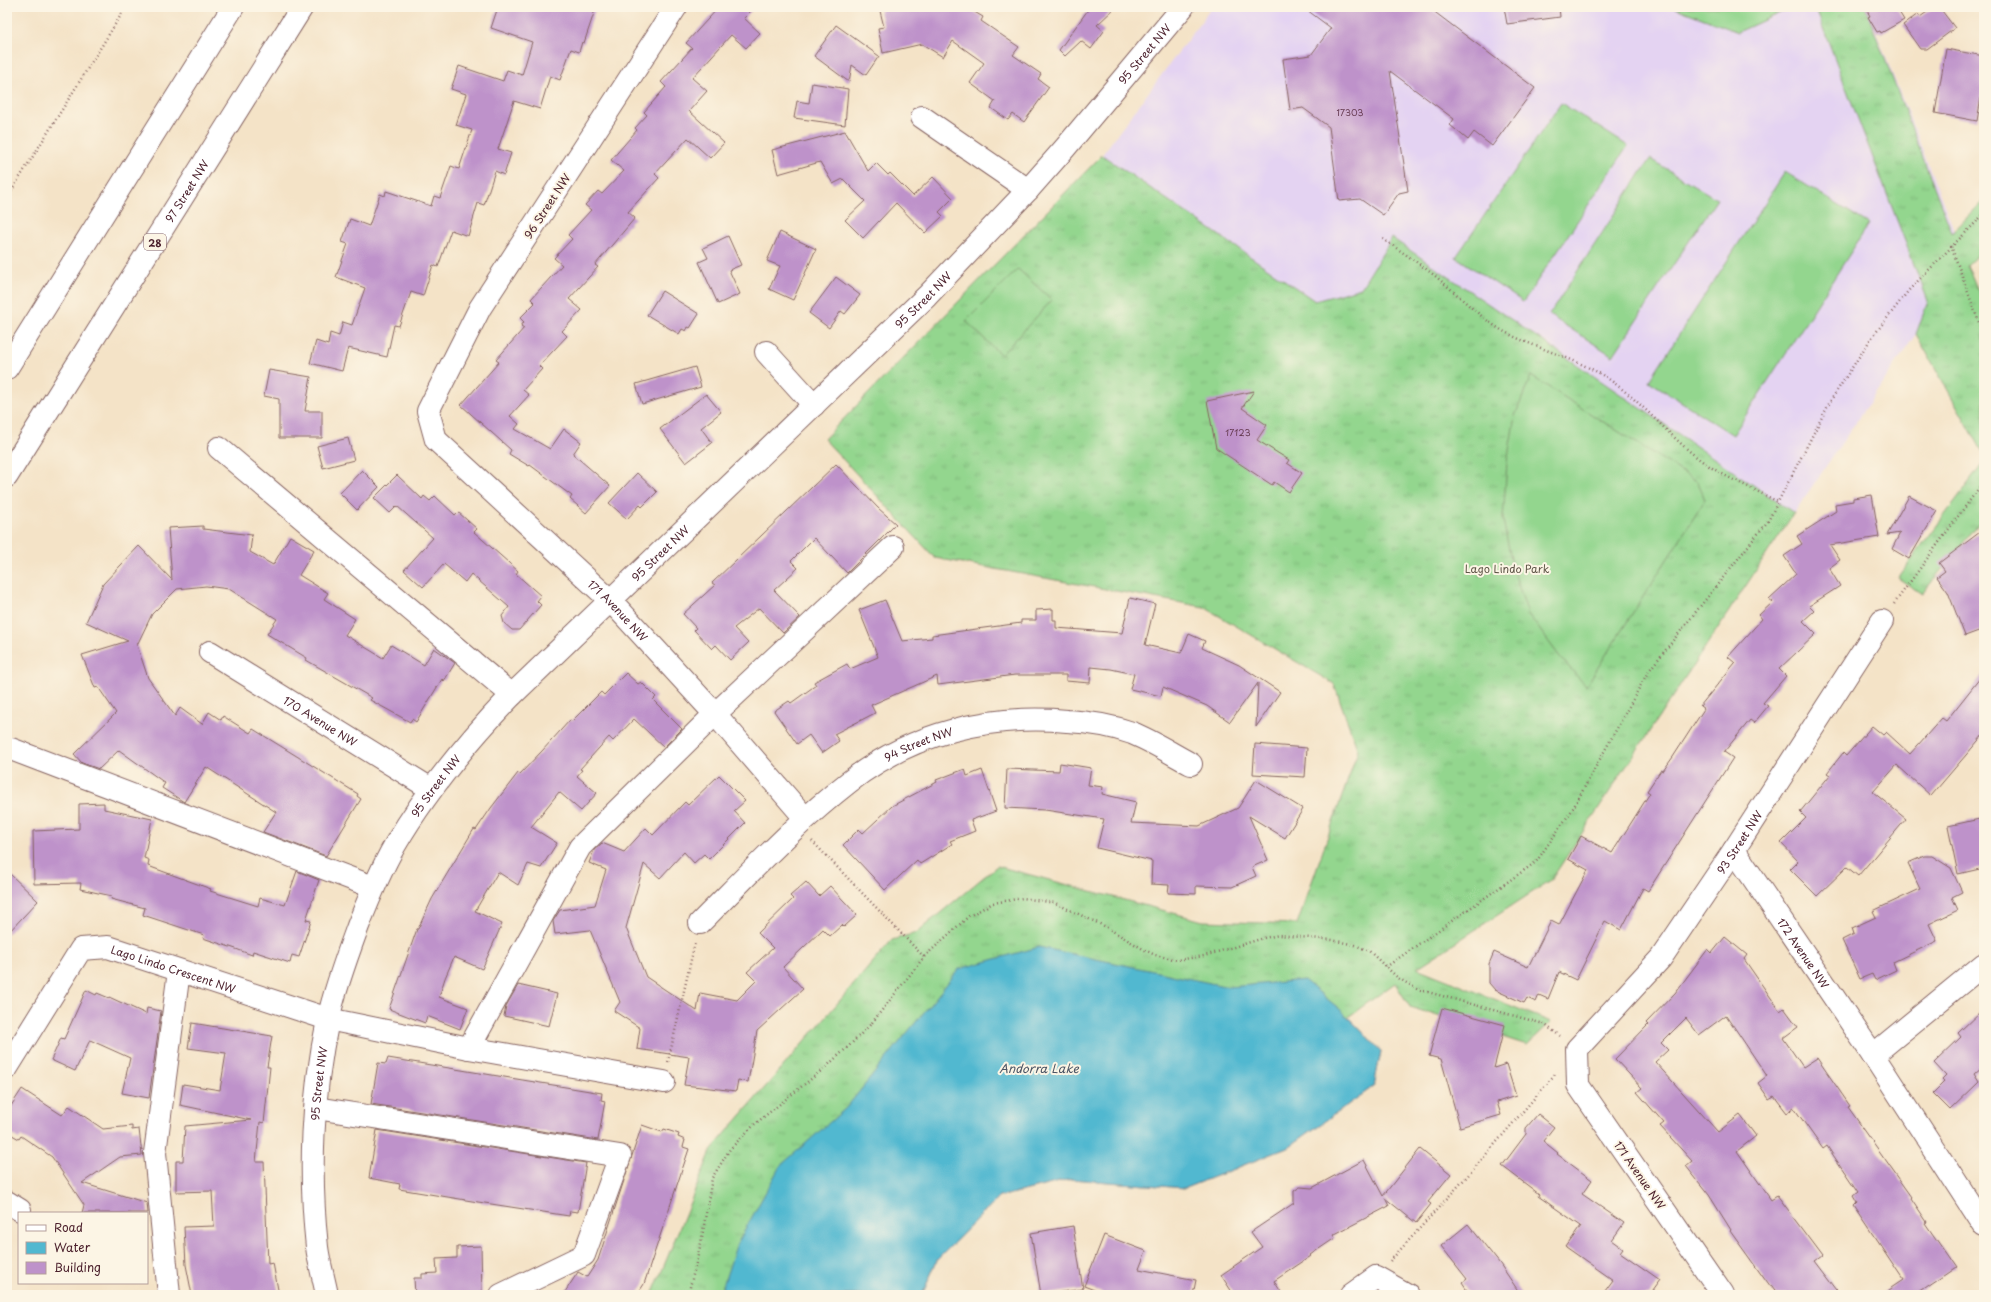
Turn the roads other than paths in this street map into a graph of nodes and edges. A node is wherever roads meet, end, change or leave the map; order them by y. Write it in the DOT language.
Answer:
graph roads {
  1 [pos="233,7"];
  2 [pos="302,7"];
  3 [pos="676,7"];
  4 [pos="1183,7"];
  5 [pos="922,117"];
  6 [pos="1028,190"];
  7 [pos="766,352"];
  8 [pos="7,368"];
  9 [pos="814,405"];
  10 [pos="428,411"];
  11 [pos="219,448"];
  12 [pos="7,476"];
  13 [pos="893,547"];
  14 [pos="611,601"];
  15 [pos="1882,621"];
  16 [pos="210,652"];
  17 [pos="512,695"];
  18 [pos="715,714"];
  19 [pos="11,750"];
  20 [pos="1191,764"];
  21 [pos="431,789"];
  22 [pos="805,818"];
  23 [pos="1734,850"];
  24 [pos="373,887"];
  25 [pos="700,923"];
  26 [pos="1984,964"];
  27 [pos="179,971"];
  28 [pos="328,1019"];
  29 [pos="469,1048"];
  30 [pos="1577,1049"];
  31 [pos="1873,1055"];
  32 [pos="7,1068"];
  33 [pos="664,1082"];
  34 [pos="316,1108"];
  35 [pos="1984,1226"];
  36 [pos="169,1295"];
  37 [pos="327,1295"];
  38 [pos="501,1295"];
  39 [pos="1352,1295"];
  40 [pos="1408,1295"];
  41 [pos="1723,1295"];
  1 -- 8 [label="street"];
  2 -- 12 [label="street, 97 Street NW / 28"];
  3 -- 10 [label="street, 96 Street NW"];
  4 -- 6 [label="street, 95 Street NW"];
  5 -- 6 [label="street"];
  6 -- 9 [label="street, 95 Street NW"];
  7 -- 9 [label="street"];
  9 -- 14 [label="street, 95 Street NW"];
  10 -- 14 [label="street, 171 Avenue NW"];
  11 -- 17 [label="street"];
  13 -- 18 [label="street"];
  14 -- 17 [label="street, 95 Street NW"];
  14 -- 18 [label="street, 171 Avenue NW"];
  15 -- 23 [label="street, 93 Street NW"];
  16 -- 21 [label="street, 170 Avenue NW"];
  17 -- 21 [label="street, 95 Street NW"];
  18 -- 22 [label="street, 171 Avenue NW"];
  18 -- 29 [label="street"];
  19 -- 24 [label="street"];
  20 -- 22 [label="street, 94 Street NW"];
  21 -- 24 [label="street, 95 Street NW"];
  22 -- 25 [label="street, 94 Street NW"];
  23 -- 30 [label="street, 93 Street NW"];
  23 -- 31 [label="street, 172 Avenue NW"];
  24 -- 28 [label="street, 95 Street NW"];
  26 -- 31 [label="street"];
  27 -- 28 [label="street, Lago Lindo Crescent NW"];
  27 -- 32 [label="street, Lago Lindo Crescent NW"];
  27 -- 36 [label="street"];
  28 -- 29 [label="street, Lago Lindo Crescent NW"];
  28 -- 34 [label="street, 95 Street NW"];
  29 -- 33 [label="street, Lago Lindo Crescent NW"];
  30 -- 41 [label="street, 171 Avenue NW"];
  31 -- 35 [label="street, 172 Avenue NW"];
  34 -- 37 [label="street, 95 Street NW"];
  34 -- 38 [label="street"];
  39 -- 40 [label="street"];
}
